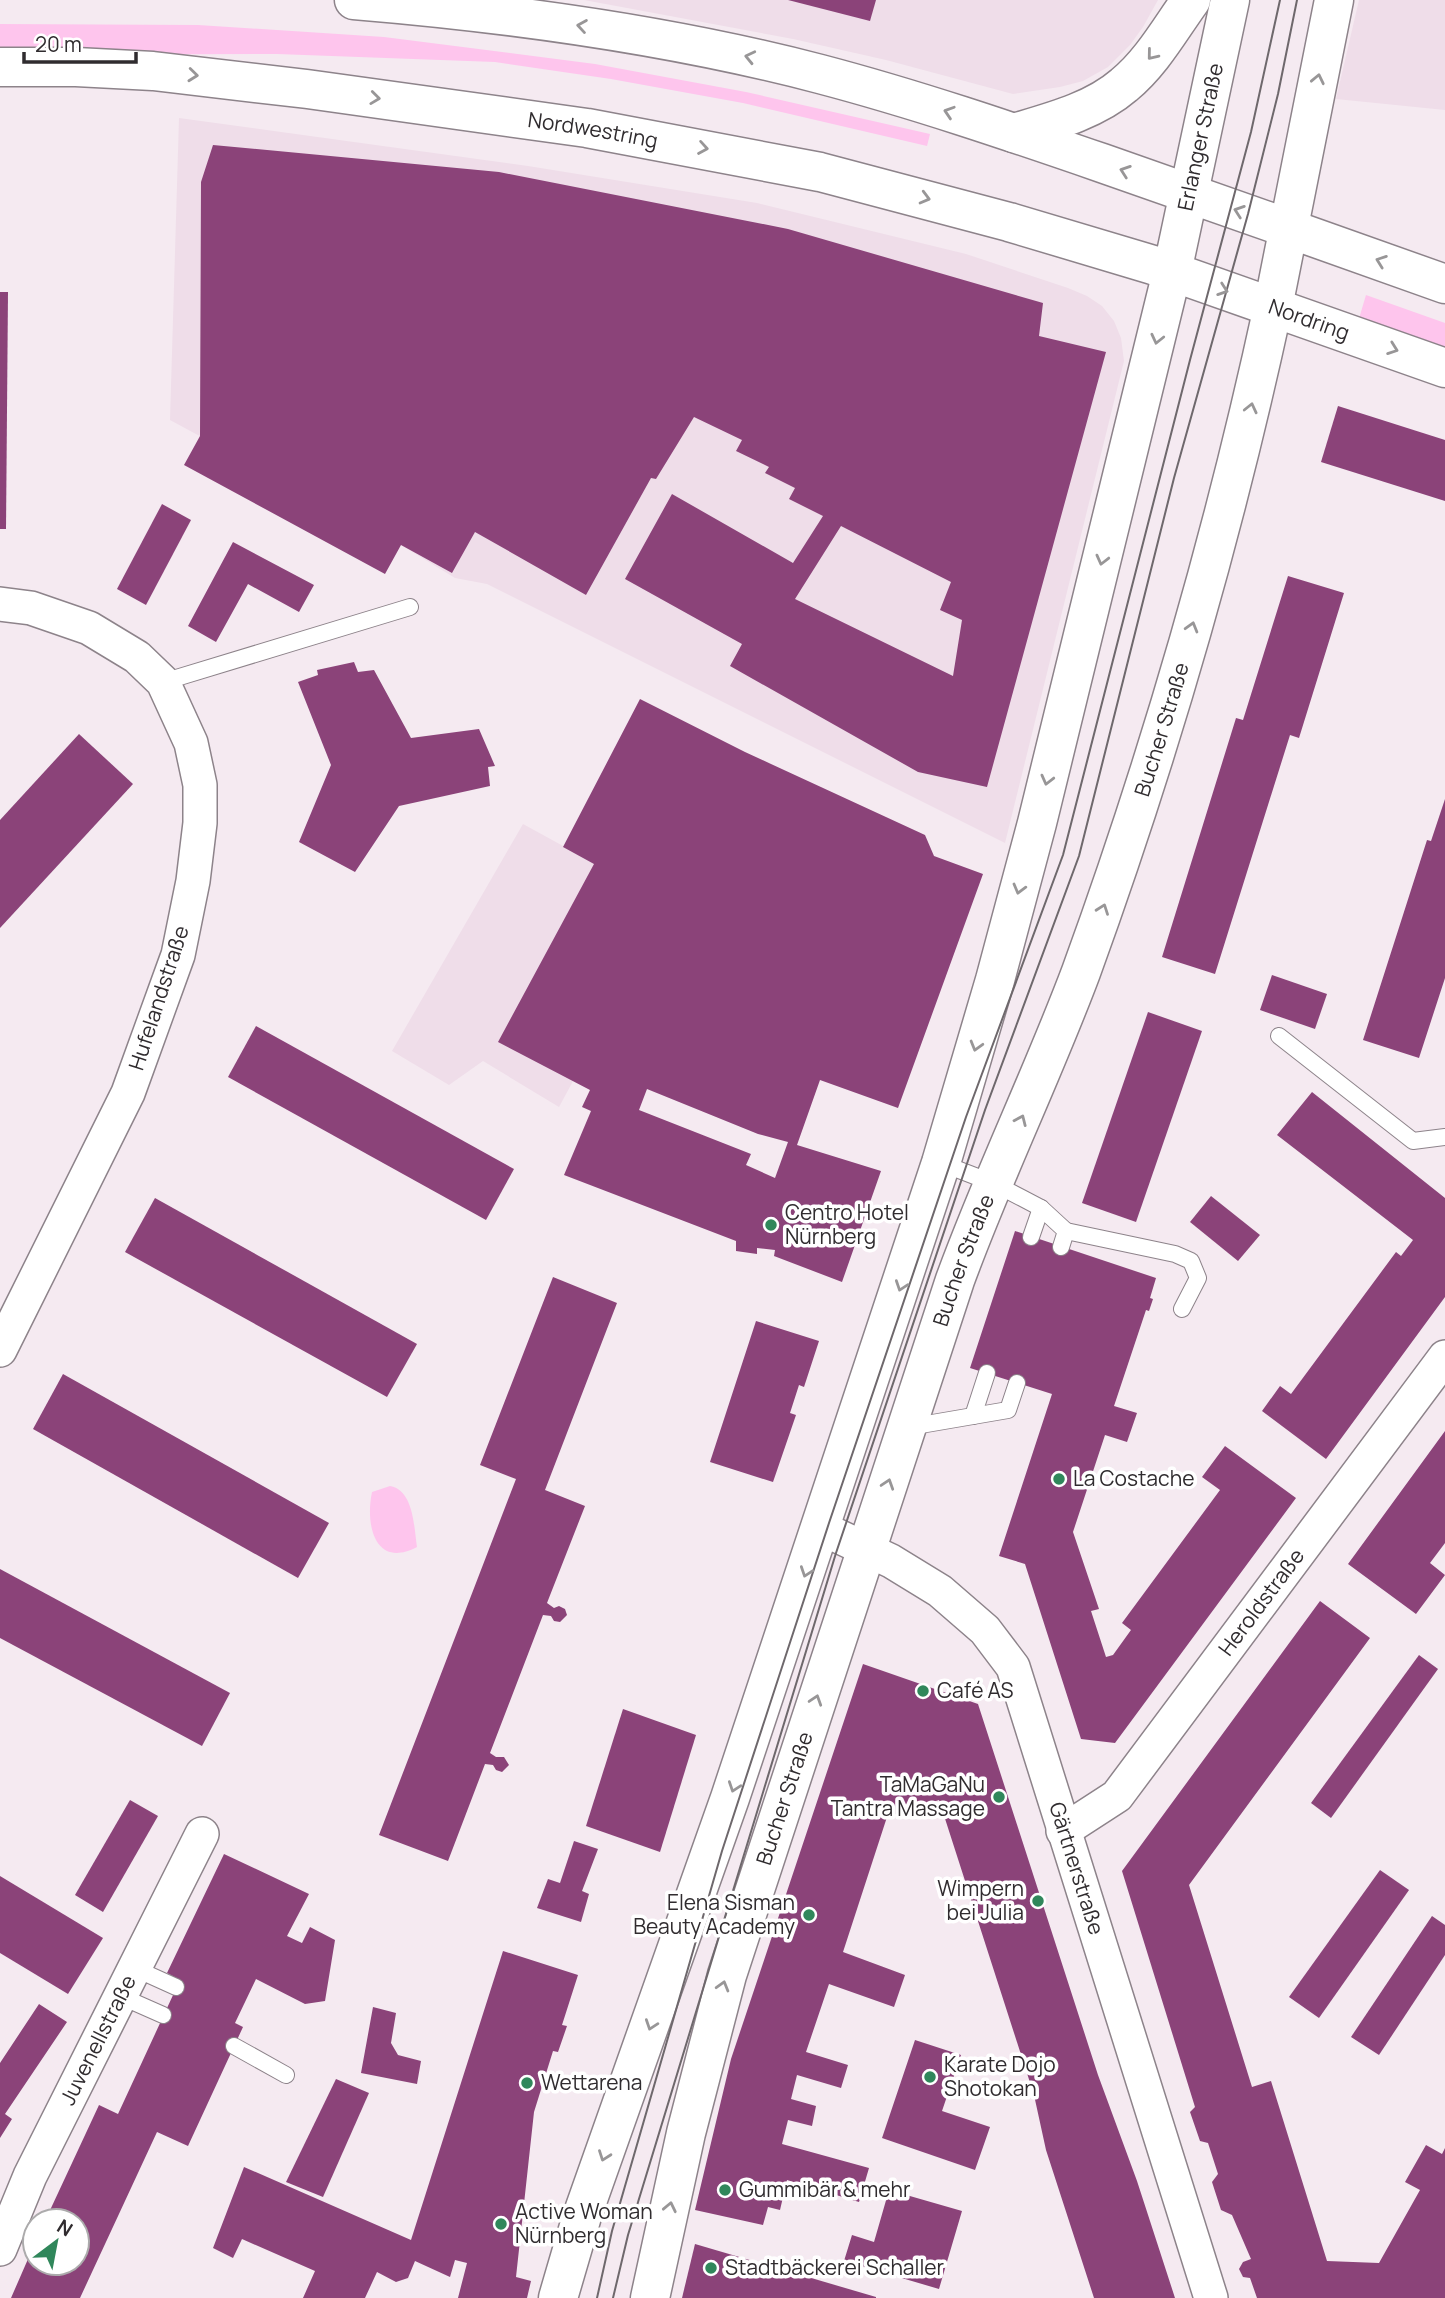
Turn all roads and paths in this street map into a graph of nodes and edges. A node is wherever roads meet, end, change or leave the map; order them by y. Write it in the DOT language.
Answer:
graph roads {
  1 [pos="354,0"];
  2 [pos="1191,0"];
  3 [pos="1230,0"];
  4 [pos="1334,0"];
  5 [pos="0,67"];
  6 [pos="1014,133"];
  7 [pos="1189,193"];
  8 [pos="1288,229"];
  9 [pos="1172,272"];
  10 [pos="1445,284"];
  11 [pos="1273,307"];
  12 [pos="1445,368"];
  13 [pos="0,604"];
  14 [pos="410,607"];
  15 [pos="163,682"];
  16 [pos="1279,1036"];
  17 [pos="1445,1137"];
  18 [pos="942,1163"];
  19 [pos="993,1183"];
  20 [pos="1041,1208"];
  21 [pos="1066,1231"];
  22 [pos="1031,1237"];
  23 [pos="1061,1247"];
  24 [pos="1182,1309"];
  25 [pos="0,1350"];
  26 [pos="1445,1357"];
  27 [pos="987,1373"];
  28 [pos="1017,1382"];
  29 [pos="973,1416"];
  30 [pos="906,1427"];
  31 [pos="821,1528"];
  32 [pos="866,1549"];
  33 [pos="1063,1831"];
  34 [pos="202,1834"];
  35 [pos="127,1982"];
  36 [pos="176,1987"];
  37 [pos="163,2015"];
  38 [pos="234,2046"];
  39 [pos="286,2075"];
  40 [pos="0,2249"];
  41 [pos="558,2298"];
  42 [pos="650,2298"];
  43 [pos="1211,2298"];
  6 -- 1 [label="main road, one-way"];
  2 -- 6 [label="main road, one-way"];
  3 -- 7 [label="main road, Erlanger Straße"];
  8 -- 4 [label="main road, one-way"];
  5 -- 9 [label="main road, Nordwestring, one-way"];
  7 -- 6 [label="main road, one-way"];
  8 -- 7 [label="main road, one-way"];
  7 -- 9 [label="main road, Erlanger Straße"];
  10 -- 8 [label="main road, one-way"];
  8 -- 11 [label="main road, Bucher Straße"];
  9 -- 11 [label="main road, Nordring, one-way"];
  9 -- 18 [label="main road, one-way"];
  11 -- 12 [label="main road, Nordring, one-way"];
  19 -- 11 [label="main road, Bucher Straße, one-way"];
  13 -- 15 [label="street, Hufelandstraße"];
  14 -- 15 [label="lane"];
  15 -- 25 [label="street, Hufelandstraße"];
  16 -- 17 [label="lane"];
  18 -- 19 [label="lane"];
  18 -- 31 [label="main road, one-way"];
  19 -- 20 [label="lane"];
  19 -- 30 [label="main road, Bucher Straße"];
  20 -- 21 [label="lane"];
  20 -- 22 [label="lane"];
  21 -- 23 [label="lane"];
  21 -- 24 [label="lane"];
  26 -- 33 [label="street, Heroldstraße"];
  27 -- 29 [label="lane"];
  28 -- 29 [label="lane"];
  29 -- 30 [label="lane"];
  32 -- 30 [label="main road, Bucher Straße, one-way"];
  31 -- 32 [label="street, Gärtnerstraße"];
  31 -- 41 [label="main road, one-way"];
  32 -- 33 [label="street, Gärtnerstraße"];
  42 -- 32 [label="main road, Bucher Straße, one-way"];
  33 -- 43 [label="street, Gärtnerstraße"];
  34 -- 35 [label="street, Juvenellstraße"];
  35 -- 36 [label="lane"];
  35 -- 37 [label="lane"];
  35 -- 40 [label="street, Juvenellstraße"];
  38 -- 39 [label="lane"];
}
